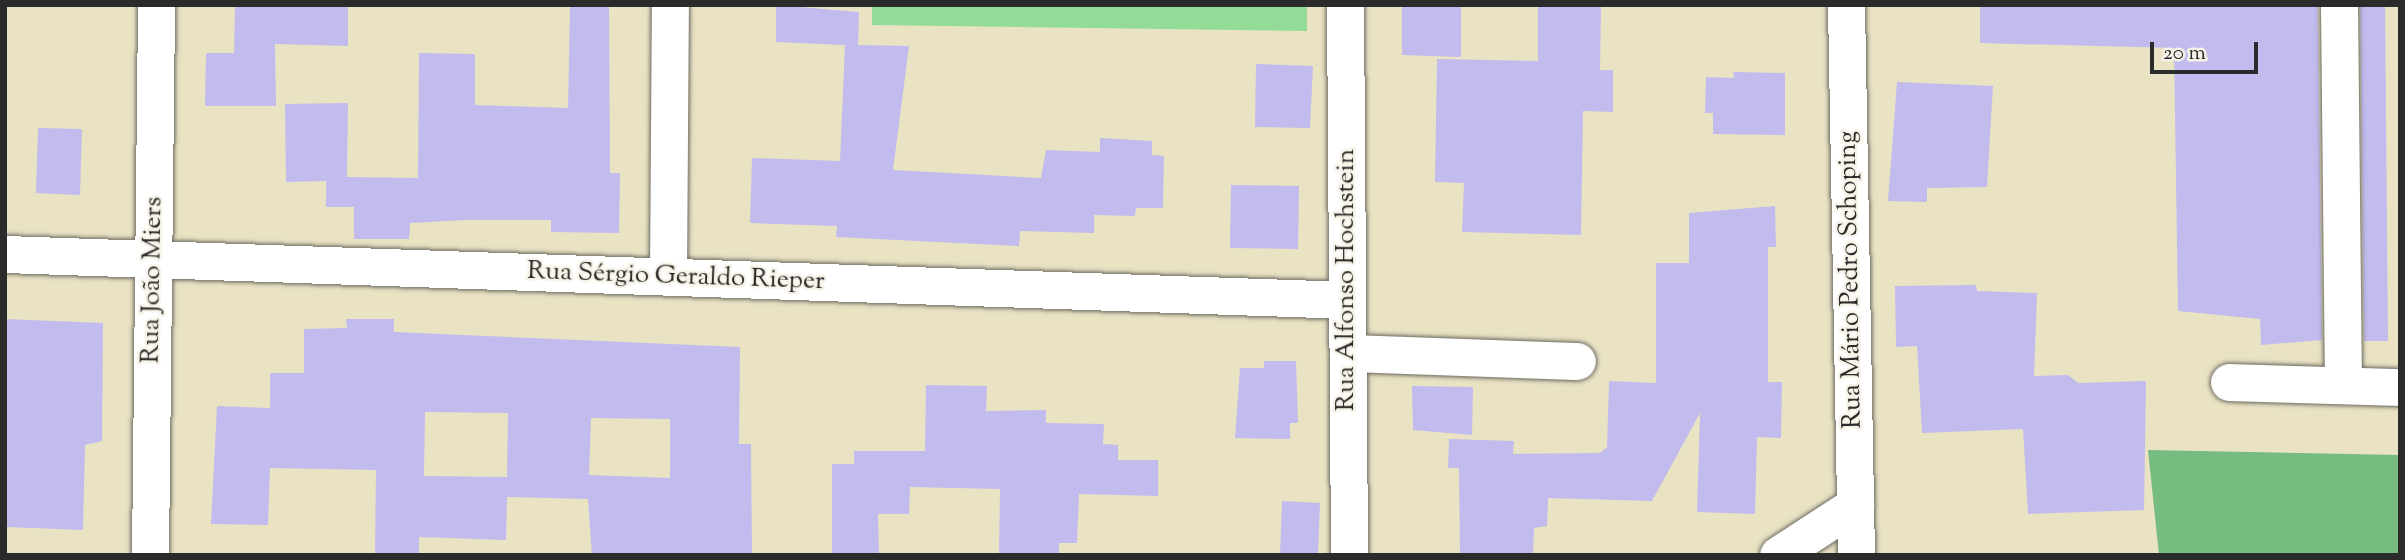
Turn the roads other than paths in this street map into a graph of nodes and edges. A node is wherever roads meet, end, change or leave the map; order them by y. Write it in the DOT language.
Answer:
graph roads {
  1 [pos="156,5"];
  2 [pos="670,5"];
  3 [pos="1345,5"];
  4 [pos="1846,5"];
  5 [pos="2339,5"];
  6 [pos="5,254"];
  7 [pos="153,259"];
  8 [pos="668,277"];
  9 [pos="1347,300"];
  10 [pos="1348,353"];
  11 [pos="1577,361"];
  12 [pos="2230,382"];
  13 [pos="2343,385"];
  14 [pos="2400,387"];
  15 [pos="1856,505"];
  16 [pos="150,555"];
  17 [pos="1349,555"];
  18 [pos="1778,555"];
  19 [pos="1856,555"];
  1 -- 7 [label="street, Rua João Miers"];
  2 -- 8 [label="street"];
  3 -- 9 [label="street, Rua Alfonso Hochstein"];
  4 -- 15 [label="street, Rua Mário Pedro Schoping"];
  5 -- 13 [label="street"];
  6 -- 7 [label="street, Rua Sérgio Geraldo Rieper"];
  7 -- 8 [label="street, Rua Sérgio Geraldo Rieper"];
  7 -- 16 [label="street, Rua João Miers"];
  8 -- 9 [label="street, Rua Sérgio Geraldo Rieper"];
  9 -- 10 [label="street, Rua Alfonso Hochstein"];
  10 -- 11 [label="street"];
  10 -- 17 [label="street, Rua Alfonso Hochstein"];
  12 -- 13 [label="street"];
  13 -- 14 [label="street"];
  15 -- 18 [label="street"];
  15 -- 19 [label="street, Rua Mário Pedro Schoping"];
}
